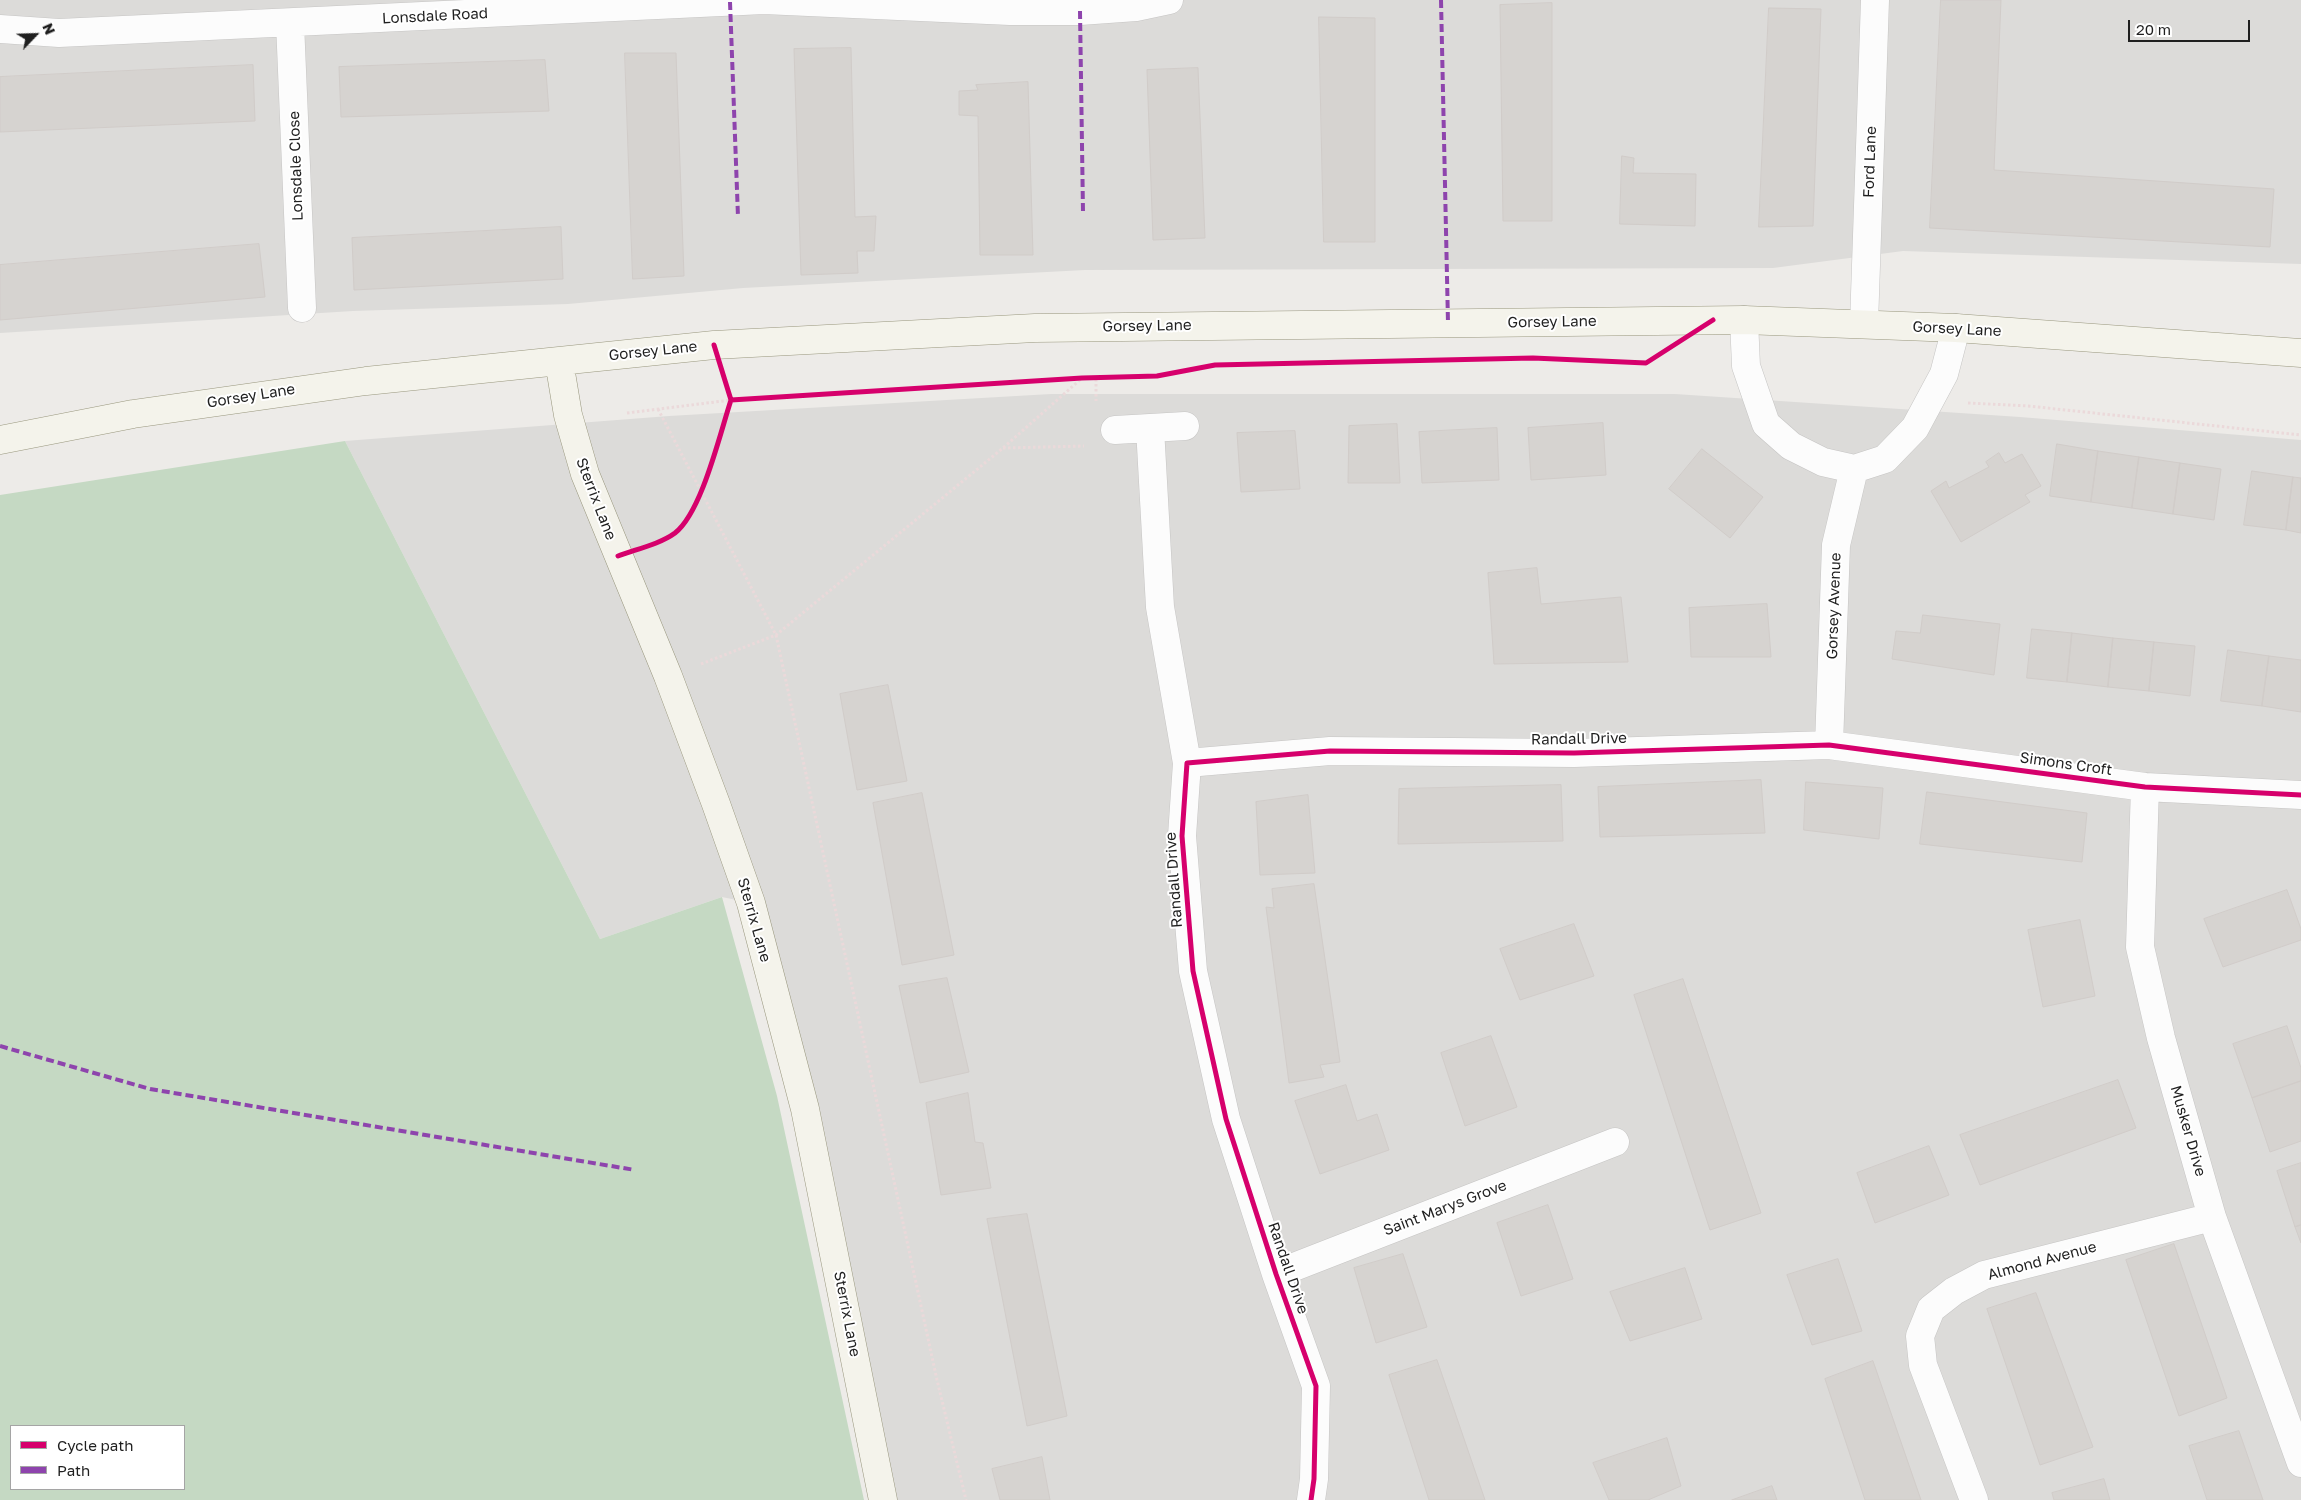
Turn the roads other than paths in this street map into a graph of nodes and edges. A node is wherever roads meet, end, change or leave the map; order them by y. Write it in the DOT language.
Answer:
graph roads {
  1 [pos="1169,0"];
  2 [pos="1875,0"];
  3 [pos="290,24"];
  4 [pos="0,29"];
  5 [pos="302,308"];
  6 [pos="1744,320"];
  7 [pos="1864,324"];
  8 [pos="1956,328"];
  9 [pos="2301,353"];
  10 [pos="559,361"];
  11 [pos="1185,426"];
  12 [pos="1150,428"];
  13 [pos="1115,430"];
  14 [pos="0,440"];
  15 [pos="1854,469"];
  16 [pos="1829,745"];
  17 [pos="1187,763"];
  18 [pos="2144,787"];
  19 [pos="2301,795"];
  20 [pos="1614,1142"];
  21 [pos="2212,1217"];
  22 [pos="1276,1274"];
  23 [pos="2301,1463"];
  24 [pos="883,1500"];
  25 [pos="1311,1500"];
  26 [pos="1974,1500"];
  1 -- 3 [label="street, Lonsdale Road"];
  2 -- 7 [label="street, Ford Lane"];
  3 -- 4 [label="street, Lonsdale Road"];
  3 -- 5 [label="street, Lonsdale Close"];
  6 -- 7 [label="main road, Gorsey Lane"];
  6 -- 10 [label="main road, Gorsey Lane"];
  6 -- 15 [label="street"];
  7 -- 8 [label="main road, Gorsey Lane"];
  8 -- 9 [label="main road, Gorsey Lane"];
  8 -- 15 [label="street"];
  10 -- 14 [label="main road, Gorsey Lane"];
  10 -- 24 [label="main road, Sterrix Lane"];
  11 -- 12 [label="street"];
  12 -- 13 [label="street"];
  12 -- 17 [label="street, Randall Drive"];
  15 -- 16 [label="street, Gorsey Avenue"];
  16 -- 17 [label="street, Randall Drive"];
  16 -- 18 [label="street, Simons Croft"];
  17 -- 22 [label="street, Randall Drive"];
  18 -- 19 [label="street, Simons Croft"];
  18 -- 21 [label="street, Musker Drive"];
  20 -- 22 [label="street, Saint Marys Grove"];
  21 -- 23 [label="street, Musker Drive"];
  21 -- 26 [label="street, Almond Avenue"];
  22 -- 25 [label="street, Randall Drive"];
}
